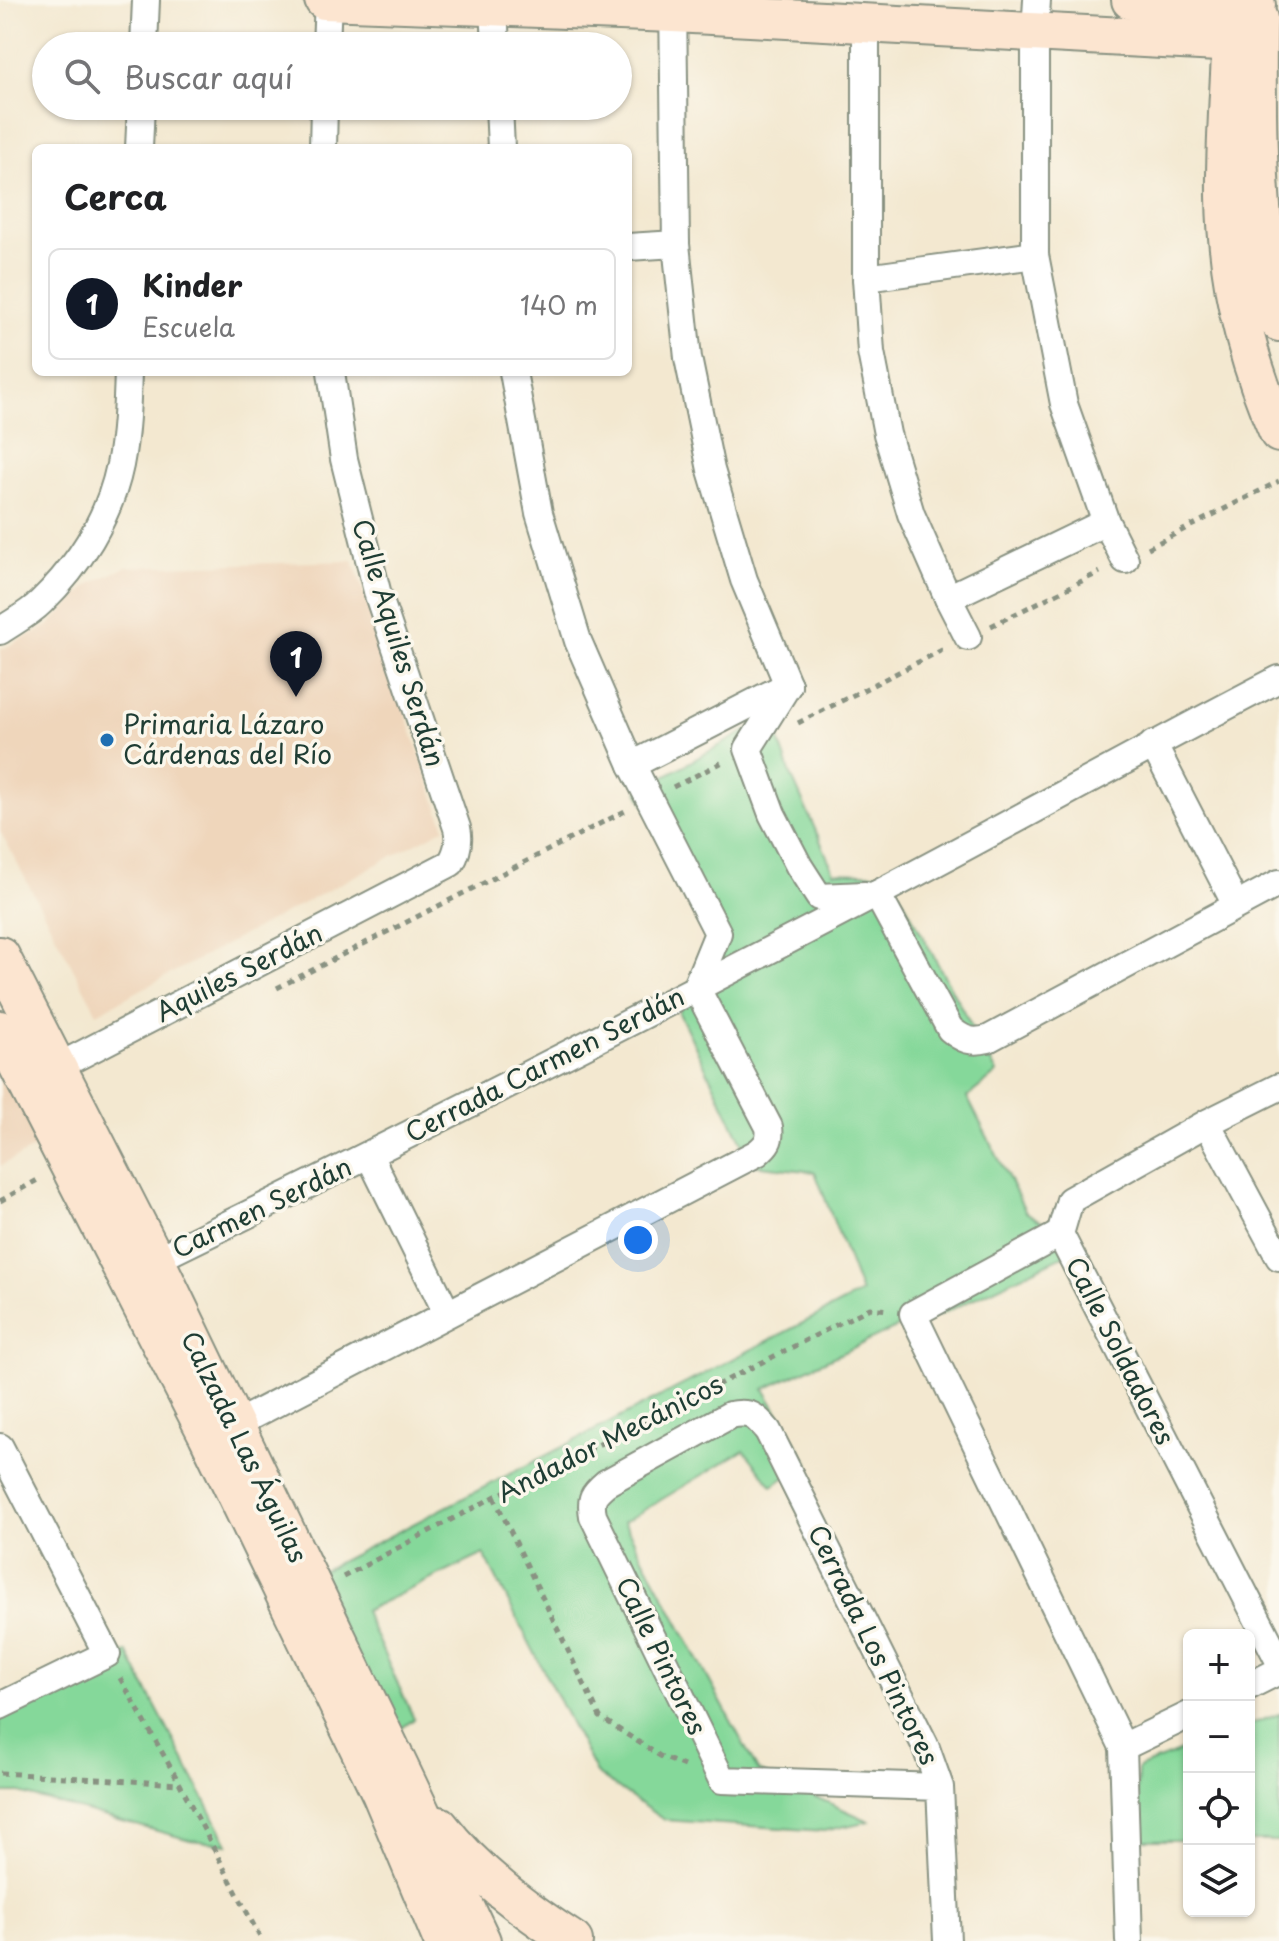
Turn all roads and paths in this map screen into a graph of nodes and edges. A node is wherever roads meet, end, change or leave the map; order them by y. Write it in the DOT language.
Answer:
graph roads {
  1 [pos="146,0"];
  2 [pos="326,0"];
  3 [pos="1131,0"];
  4 [pos="494,6"];
  5 [pos="673,6"];
  6 [pos="1036,16"];
  7 [pos="1245,16"];
  8 [pos="866,24"];
  9 [pos="145,32"];
  10 [pos="326,32"];
  11 [pos="495,32"];
  12 [pos="140,120"];
  13 [pos="324,120"];
  14 [pos="500,120"];
  15 [pos="139,144"];
  16 [pos="323,144"];
  17 [pos="501,144"];
  18 [pos="676,244"];
  19 [pos="632,247"];
  20 [pos="1035,255"];
  21 [pos="866,278"];
  22 [pos="1279,322"];
  23 [pos="128,376"];
  24 [pos="332,376"];
  25 [pos="514,376"];
  26 [pos="1279,433"];
  27 [pos="1106,522"];
  28 [pos="1125,560"];
  29 [pos="948,598"];
  30 [pos="0,631"];
  31 [pos="968,637"];
  32 [pos="1279,679"];
  33 [pos="788,685"];
  34 [pos="1153,744"];
  35 [pos="632,765"];
  36 [pos="451,863"];
  37 [pos="1279,883"];
  38 [pos="877,894"];
  39 [pos="1236,905"];
  40 [pos="0,956"];
  41 [pos="696,987"];
  42 [pos="0,1030"];
  43 [pos="42,1075"];
  44 [pos="1279,1087"];
  45 [pos="1207,1123"];
  46 [pos="369,1155"];
  47 [pos="68,1163"];
  48 [pos="0,1201"];
  49 [pos="1060,1234"];
  50 [pos="1279,1257"];
  51 [pos="155,1260"];
  52 [pos="447,1313"];
  53 [pos="913,1314"];
  54 [pos="750,1414"];
  55 [pos="221,1430"];
  56 [pos="0,1447"];
  57 [pos="494,1497"];
  58 [pos="313,1592"];
  59 [pos="107,1654"];
  60 [pos="1279,1661"];
  61 [pos="1279,1671"];
  62 [pos="1255,1683"];
  63 [pos="0,1706"];
  64 [pos="1183,1718"];
  65 [pos="1123,1747"];
  66 [pos="0,1773"];
  67 [pos="722,1780"];
  68 [pos="180,1784"];
  69 [pos="408,1786"];
  70 [pos="940,1787"];
  71 [pos="262,1941"];
  72 [pos="443,1941"];
  73 [pos="481,1941"];
  74 [pos="573,1941"];
  75 [pos="947,1941"];
  76 [pos="1129,1941"];
  1 -- 9 [label="street"];
  2 -- 4 [label="street"];
  2 -- 10 [label="street"];
  3 -- 7 [label="street"];
  4 -- 5 [label="street"];
  4 -- 11 [label="street"];
  5 -- 8 [label="street"];
  5 -- 18 [label="street"];
  6 -- 7 [label="street"];
  6 -- 8 [label="street"];
  6 -- 20 [label="street"];
  7 -- 22 [label="street"];
  7 -- 26 [label="street"];
  8 -- 21 [label="street"];
  12 -- 15 [label="street"];
  13 -- 16 [label="street"];
  14 -- 17 [label="street"];
  18 -- 19 [label="street"];
  18 -- 33 [label="street"];
  20 -- 21 [label="street"];
  20 -- 27 [label="street"];
  21 -- 29 [label="street"];
  23 -- 30 [label="street"];
  24 -- 36 [label="street, Calle Aquiles Serdán"];
  25 -- 35 [label="street"];
  27 -- 28 [label="street"];
  27 -- 29 [label="street"];
  29 -- 31 [label="street"];
  32 -- 34 [label="street"];
  33 -- 35 [label="street"];
  33 -- 38 [label="street"];
  34 -- 38 [label="street"];
  34 -- 39 [label="street"];
  35 -- 41 [label="street"];
  36 -- 43 [label="street, Aquiles Serdán"];
  37 -- 39 [label="street"];
  38 -- 39 [label="street"];
  38 -- 41 [label="street"];
  40 -- 43 [label="street, Calzada Las Águilas"];
  41 -- 46 [label="street, Cerrada Carmen Serdán"];
  41 -- 52 [label="street, Cerrada Carmen Serdán"];
  42 -- 43 [label="street, Calzada Las Águilas"];
  43 -- 47 [label="street, Calzada Las Águilas"];
  43 -- 51 [label="street, Calzada Las Águilas"];
  44 -- 45 [label="street"];
  45 -- 49 [label="street"];
  45 -- 50 [label="street"];
  46 -- 51 [label="street, Carmen Serdán"];
  46 -- 52 [label="street"];
  47 -- 48 [label="path"];
  47 -- 55 [label="street, Calzada Las Águilas"];
  49 -- 53 [label="street, Calle Soldadores"];
  49 -- 60 [label="street, Calle Soldadores"];
  51 -- 55 [label="street, Calzada Las Águilas"];
  52 -- 55 [label="street, Cerrada Carmen Serdán"];
  53 -- 57 [label="path, Andador Mecánicos"];
  53 -- 65 [label="street"];
  54 -- 67 [label="street, Calle Pintores"];
  54 -- 70 [label="street, Cerrada Los Pintores"];
  55 -- 58 [label="street, Calzada Las Águilas"];
  55 -- 72 [label="street, Calzada Las Águilas"];
  56 -- 59 [label="street"];
  57 -- 58 [label="path, Andador Mecánicos"];
  57 -- 67 [label="path"];
  58 -- 69 [label="street, Calzada Las Águilas"];
  59 -- 63 [label="street"];
  59 -- 68 [label="path"];
  61 -- 62 [label="street"];
  64 -- 65 [label="street"];
  65 -- 76 [label="street"];
  66 -- 68 [label="path"];
  67 -- 70 [label="street"];
  68 -- 71 [label="path"];
  69 -- 73 [label="street, Calzada Las Águilas"];
  69 -- 74 [label="street"];
  70 -- 75 [label="street, Cerrada Los Pintores"];
}
